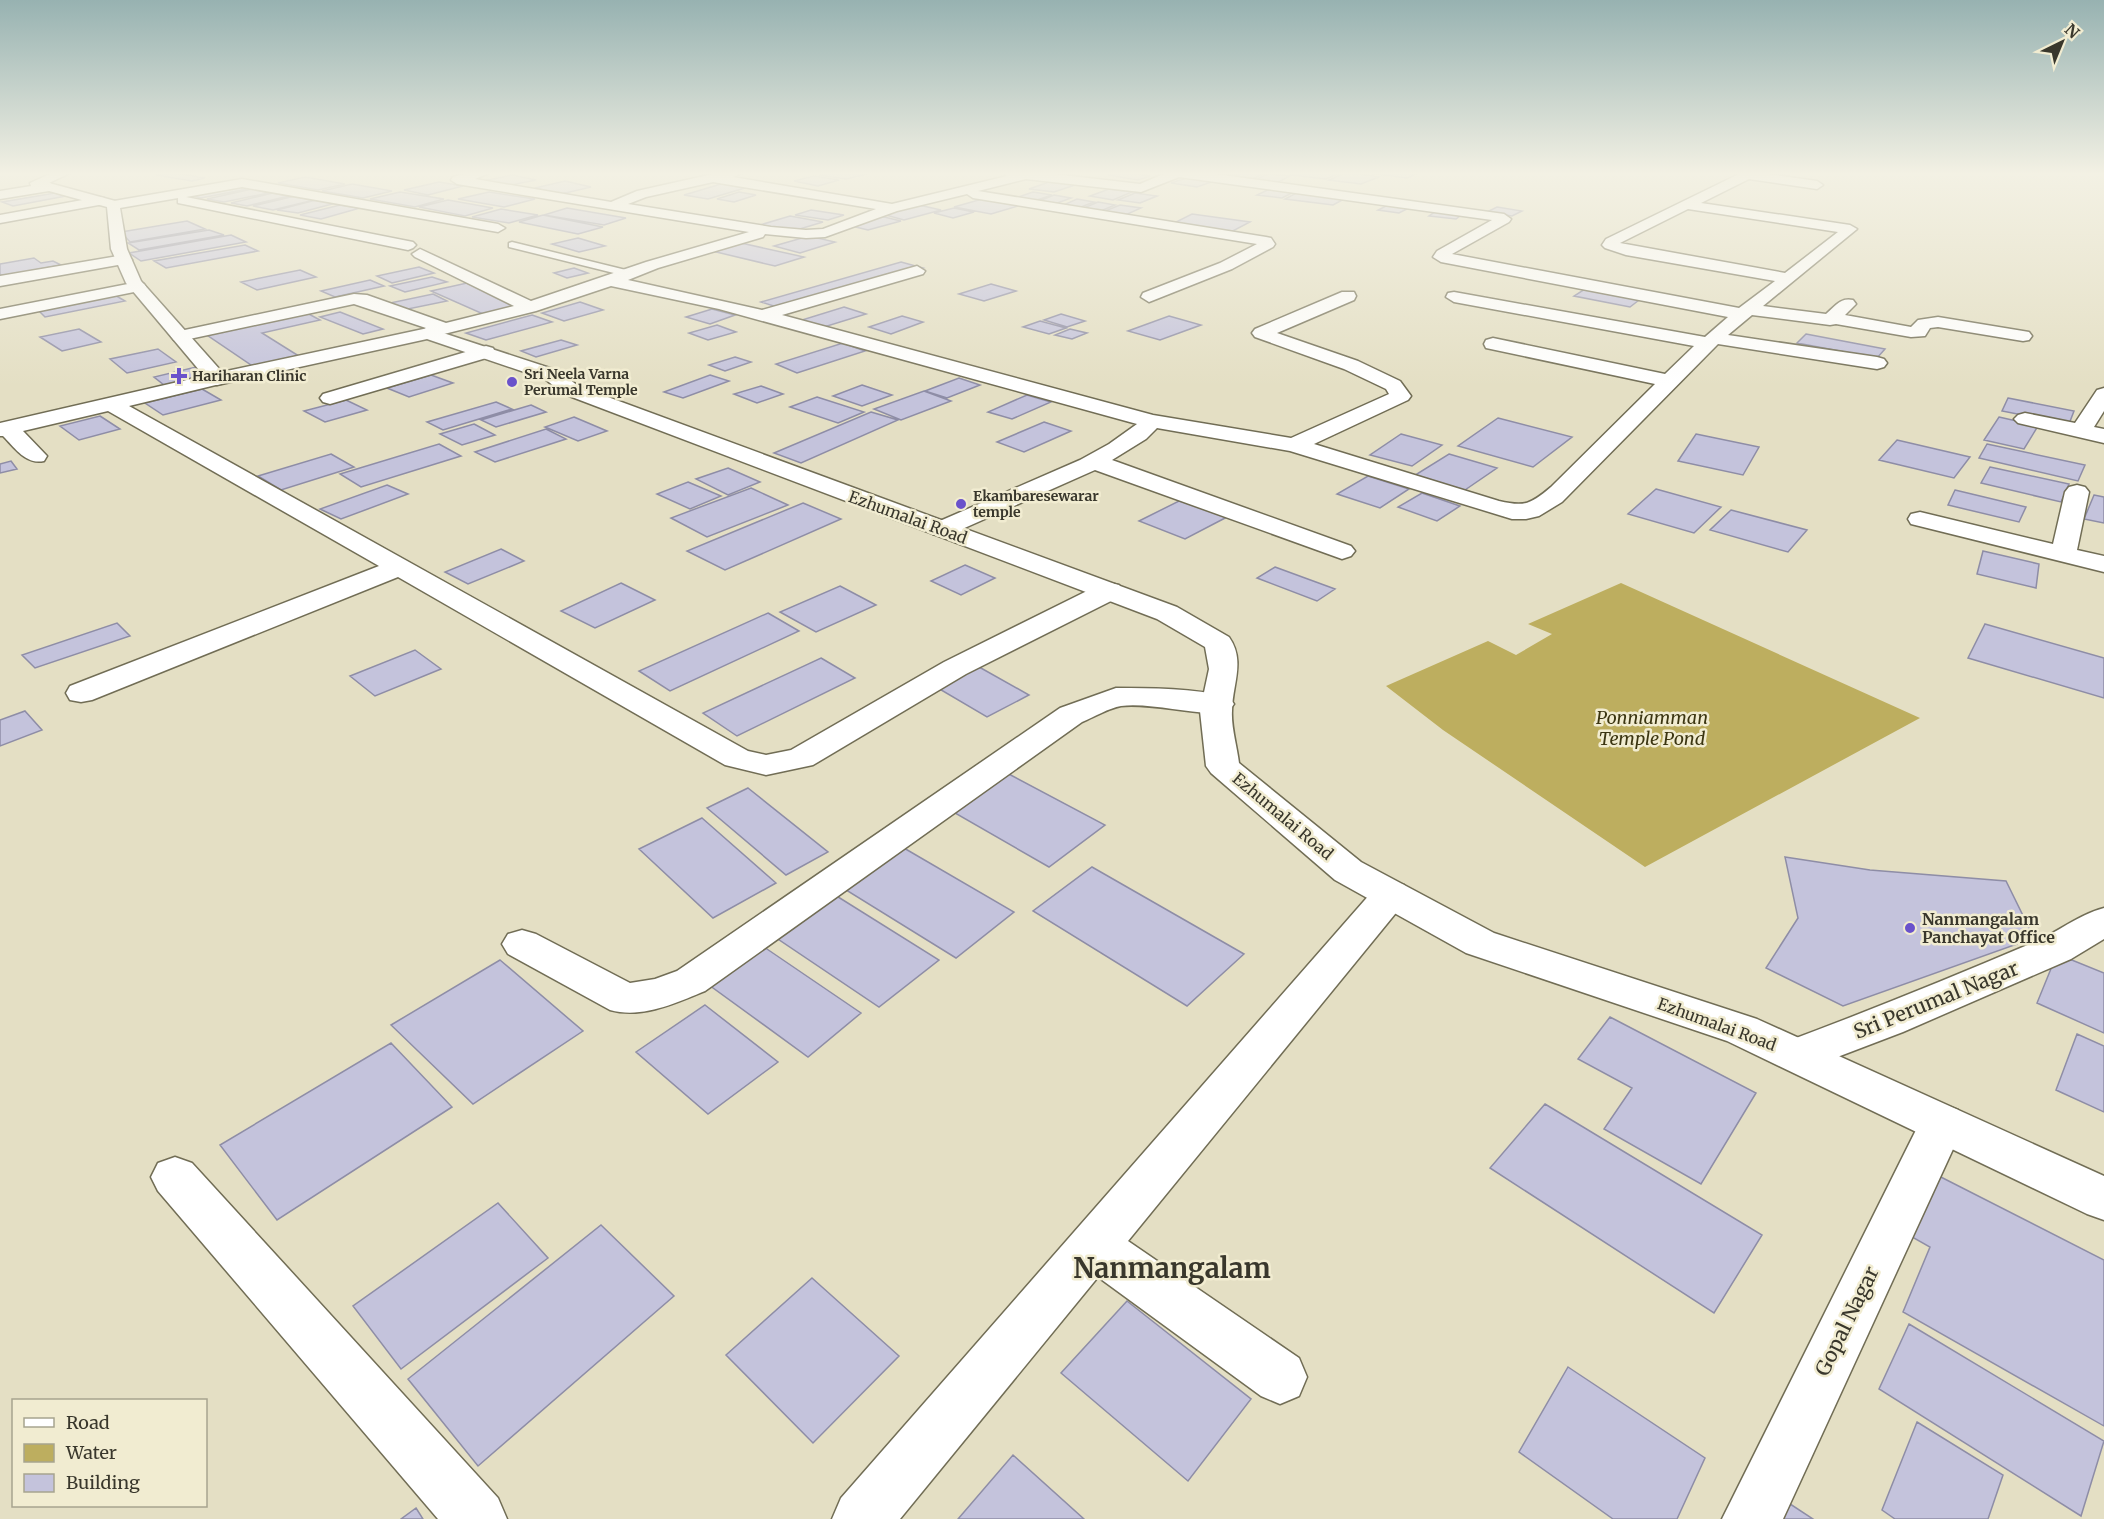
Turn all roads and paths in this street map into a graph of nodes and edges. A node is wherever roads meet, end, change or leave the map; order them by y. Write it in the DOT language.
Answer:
graph roads {
  1 [pos="117,244"];
  2 [pos="385,244"];
  3 [pos="728,244"];
  4 [pos="1268,244"];
  5 [pos="1460,244"];
  6 [pos="1610,244"];
  7 [pos="1831,244"];
  8 [pos="512,245"];
  9 [pos="124,260"];
  10 [pos="917,271"];
  11 [pos="618,277"];
  12 [pos="1788,278"];
  13 [pos="0,281"];
  14 [pos="138,287"];
  15 [pos="1348,296"];
  16 [pos="1149,297"];
  17 [pos="1454,297"];
  18 [pos="1850,300"];
  19 [pos="530,307"];
  20 [pos="1745,311"];
  21 [pos="0,314"];
  22 [pos="763,315"];
  23 [pos="1832,318"];
  24 [pos="436,331"];
  25 [pos="180,336"];
  26 [pos="2023,336"];
  27 [pos="1711,341"];
  28 [pos="1493,344"];
  29 [pos="486,352"];
  30 [pos="1877,363"];
  31 [pos="217,379"];
  32 [pos="1668,381"];
  33 [pos="2104,394"];
  34 [pos="330,398"];
  35 [pos="111,404"];
  36 [pos="2025,419"];
  37 [pos="1152,421"];
  38 [pos="3,429"];
  39 [pos="2081,431"];
  40 [pos="2104,436"];
  41 [pos="1294,445"];
  42 [pos="36,456"];
  43 [pos="1093,461"];
  44 [pos="2078,492"];
  45 [pos="1920,519"];
  46 [pos="942,529"];
  47 [pos="1342,551"];
  48 [pos="2063,554"];
  49 [pos="2104,564"];
  50 [pos="401,567"];
  51 [pos="1109,591"];
  52 [pos="81,693"];
  53 [pos="1218,704"];
  54 [pos="1391,894"];
  55 [pos="2104,921"];
  56 [pos="522,944"];
  57 [pos="1798,1055"];
  58 [pos="1942,1122"];
  59 [pos="175,1177"];
  60 [pos="2104,1199"];
  61 [pos="1094,1246"];
  62 [pos="1280,1377"];
  63 [pos="477,1519"];
  64 [pos="862,1519"];
  65 [pos="1752,1519"];
  1 -- 9 [label="street"];
  2 -- 19 [label="street"];
  3 -- 11 [label="street"];
  4 -- 16 [label="street"];
  5 -- 20 [label="street"];
  6 -- 12 [label="street"];
  7 -- 12 [label="street"];
  8 -- 11 [label="lane"];
  9 -- 13 [label="street"];
  9 -- 14 [label="street"];
  10 -- 22 [label="street"];
  11 -- 19 [label="street"];
  11 -- 22 [label="street"];
  12 -- 20 [label="street"];
  14 -- 21 [label="street"];
  14 -- 25 [label="street"];
  15 -- 41 [label="street"];
  17 -- 27 [label="street"];
  18 -- 23 [label="street"];
  19 -- 24 [label="street"];
  20 -- 23 [label="street"];
  20 -- 27 [label="street"];
  22 -- 37 [label="street"];
  23 -- 26 [label="street"];
  24 -- 25 [label="street, Ezhumalai Road"];
  24 -- 29 [label="street, Ezhumalai Road"];
  24 -- 31 [label="street"];
  25 -- 31 [label="street"];
  27 -- 30 [label="street"];
  27 -- 32 [label="street"];
  28 -- 32 [label="street"];
  29 -- 34 [label="street"];
  29 -- 46 [label="street, Ezhumalai Road"];
  31 -- 35 [label="street"];
  32 -- 41 [label="street"];
  33 -- 39 [label="street"];
  35 -- 38 [label="street"];
  35 -- 50 [label="street"];
  36 -- 39 [label="street"];
  37 -- 41 [label="street"];
  37 -- 43 [label="street"];
  38 -- 42 [label="street"];
  39 -- 40 [label="street"];
  43 -- 46 [label="street"];
  43 -- 47 [label="street"];
  44 -- 48 [label="street"];
  45 -- 48 [label="street"];
  46 -- 51 [label="street, Ezhumalai Road"];
  48 -- 49 [label="street"];
  50 -- 51 [label="street"];
  50 -- 52 [label="street"];
  51 -- 53 [label="street, Ezhumalai Road"];
  53 -- 54 [label="street, Ezhumalai Road"];
  53 -- 56 [label="street"];
  54 -- 57 [label="street, Ezhumalai Road"];
  54 -- 61 [label="street"];
  55 -- 57 [label="street, Sri Perumal Nagar"];
  57 -- 58 [label="street, Ezhumalai Road"];
  58 -- 60 [label="street, Ezhumalai Road"];
  58 -- 65 [label="street, Gopal Nagar"];
  59 -- 63 [label="street"];
  61 -- 62 [label="street"];
  61 -- 64 [label="street"];
}
